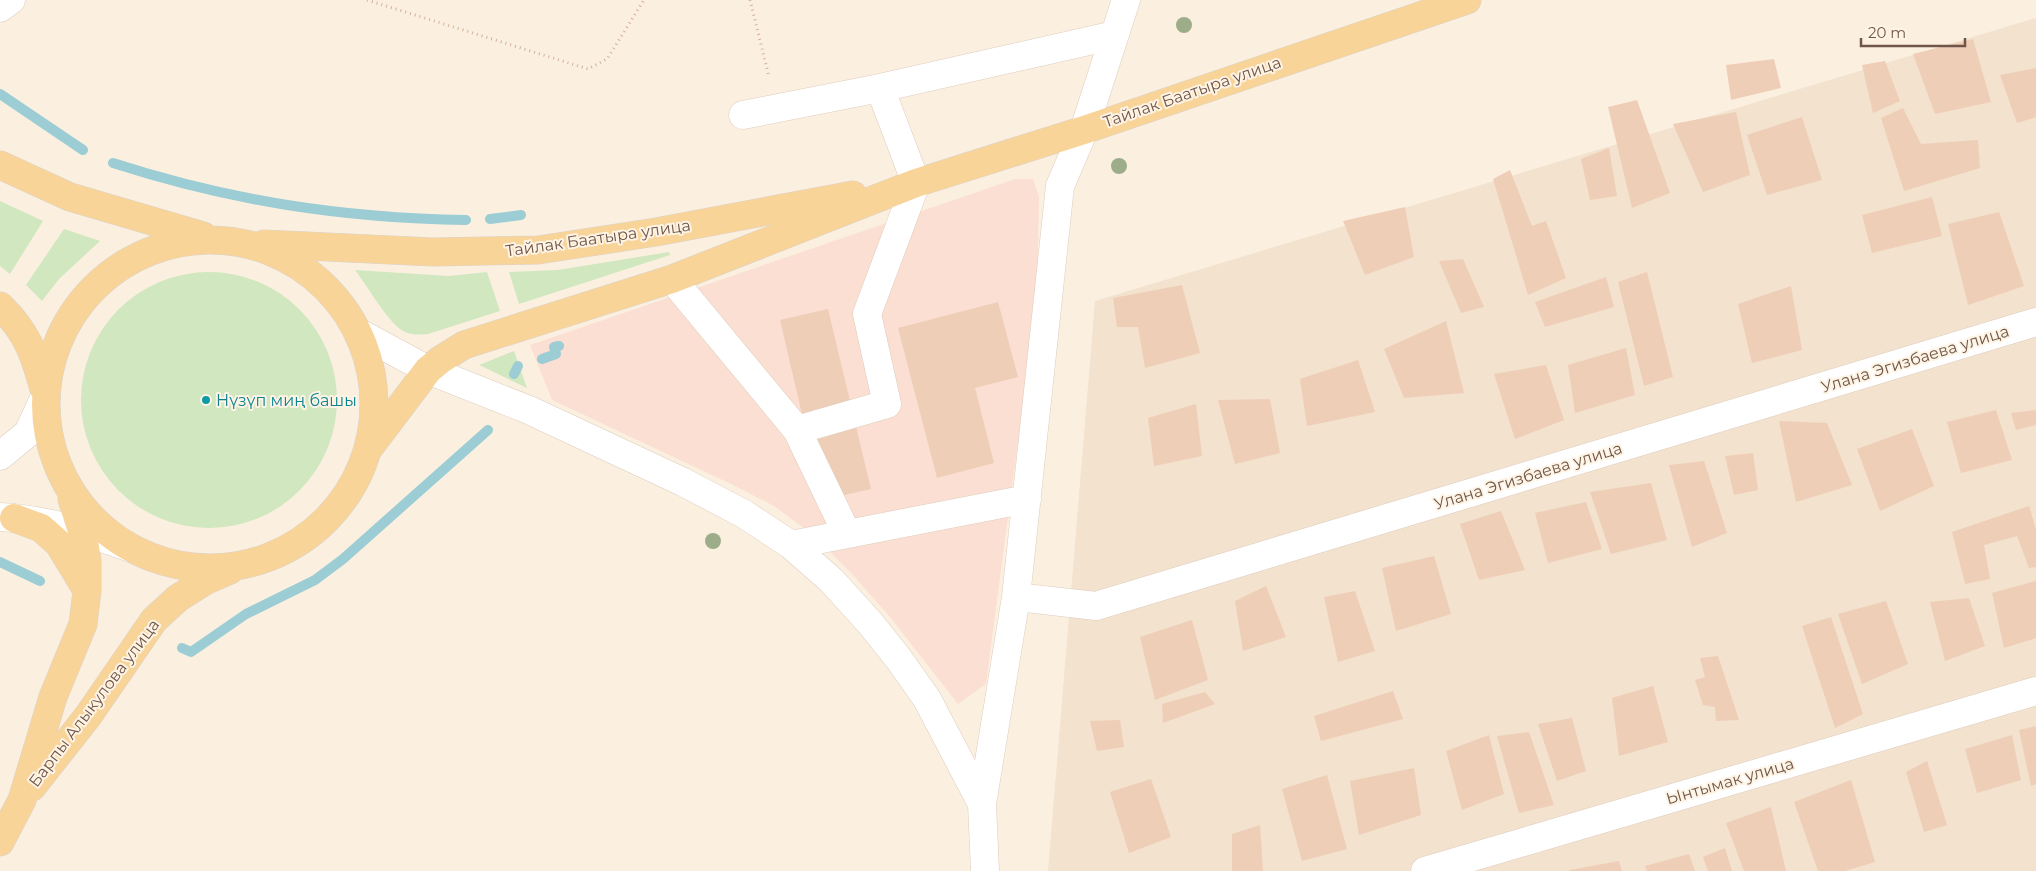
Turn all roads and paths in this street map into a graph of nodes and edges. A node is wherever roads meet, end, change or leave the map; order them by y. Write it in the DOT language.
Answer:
graph roads {
  1 [pos="11,0"];
  2 [pos="367,0"];
  3 [pos="644,0"];
  4 [pos="750,0"];
  5 [pos="1126,0"];
  6 [pos="1467,0"];
  7 [pos="0,8"];
  8 [pos="1115,35"];
  9 [pos="880,88"];
  10 [pos="778,108"];
  11 [pos="743,115"];
  12 [pos="1084,130"];
  13 [pos="0,165"];
  14 [pos="916,183"];
  15 [pos="216,240"];
  16 [pos="246,244"];
  17 [pos="672,280"];
  18 [pos="0,306"];
  19 [pos="2036,322"];
  20 [pos="358,332"];
  21 [pos="428,370"];
  22 [pos="46,394"];
  23 [pos="797,430"];
  24 [pos="369,448"];
  25 [pos="0,456"];
  26 [pos="69,489"];
  27 [pos="1027,499"];
  28 [pos="7,518"];
  29 [pos="82,531"];
  30 [pos="847,534"];
  31 [pos="791,545"];
  32 [pos="131,548"];
  33 [pos="246,564"];
  34 [pos="87,591"];
  35 [pos="1016,598"];
  36 [pos="2036,691"];
  37 [pos="22,800"];
  38 [pos="982,804"];
  39 [pos="0,842"];
  40 [pos="985,871"];
  41 [pos="1425,871"];
  1 -- 7 [label="street"];
  2 -- 3 [label="path"];
  4 -- 10 [label="path"];
  5 -- 8 [label="street"];
  6 -- 12 [label="main road, Тайлак Баатыра улица"];
  8 -- 9 [label="street"];
  8 -- 12 [label="street"];
  9 -- 10 [label="street"];
  9 -- 14 [label="street"];
  10 -- 11 [label="street"];
  12 -- 14 [label="main road, Тайлак Баатыра улица"];
  12 -- 27 [label="street"];
  13 -- 15 [label="main road"];
  14 -- 16 [label="main road, Тайлак Баатыра улица"];
  14 -- 17 [label="main road, Тайлак Баатыра улица"];
  14 -- 23 [label="street"];
  15 -- 16 [label="main road"];
  15 -- 22 [label="main road"];
  16 -- 20 [label="main road"];
  17 -- 21 [label="main road, Тайлак Баатыра улица"];
  17 -- 23 [label="street"];
  18 -- 22 [label="main road"];
  19 -- 35 [label="street, Улана Эгизбаева улица"];
  20 -- 21 [label="street"];
  20 -- 24 [label="main road"];
  21 -- 24 [label="main road, Тайлак Баатыра улица"];
  21 -- 31 [label="street"];
  22 -- 25 [label="street"];
  22 -- 26 [label="main road"];
  23 -- 30 [label="street"];
  24 -- 33 [label="main road"];
  26 -- 29 [label="main road, Барпы Алыкулова улица"];
  26 -- 32 [label="main road"];
  27 -- 30 [label="street"];
  27 -- 35 [label="street"];
  28 -- 29 [label="street"];
  28 -- 34 [label="main road"];
  29 -- 32 [label="street"];
  29 -- 34 [label="main road, Барпы Алыкулова улица"];
  30 -- 31 [label="street"];
  31 -- 38 [label="street"];
  32 -- 33 [label="main road"];
  33 -- 37 [label="main road, Барпы Алыкулова улица"];
  34 -- 37 [label="main road, Барпы Алыкулова улица"];
  35 -- 38 [label="street"];
  36 -- 41 [label="street, Ынтымак улица"];
  37 -- 39 [label="main road, Барпы Алыкулова улица"];
  38 -- 40 [label="street"];
}
